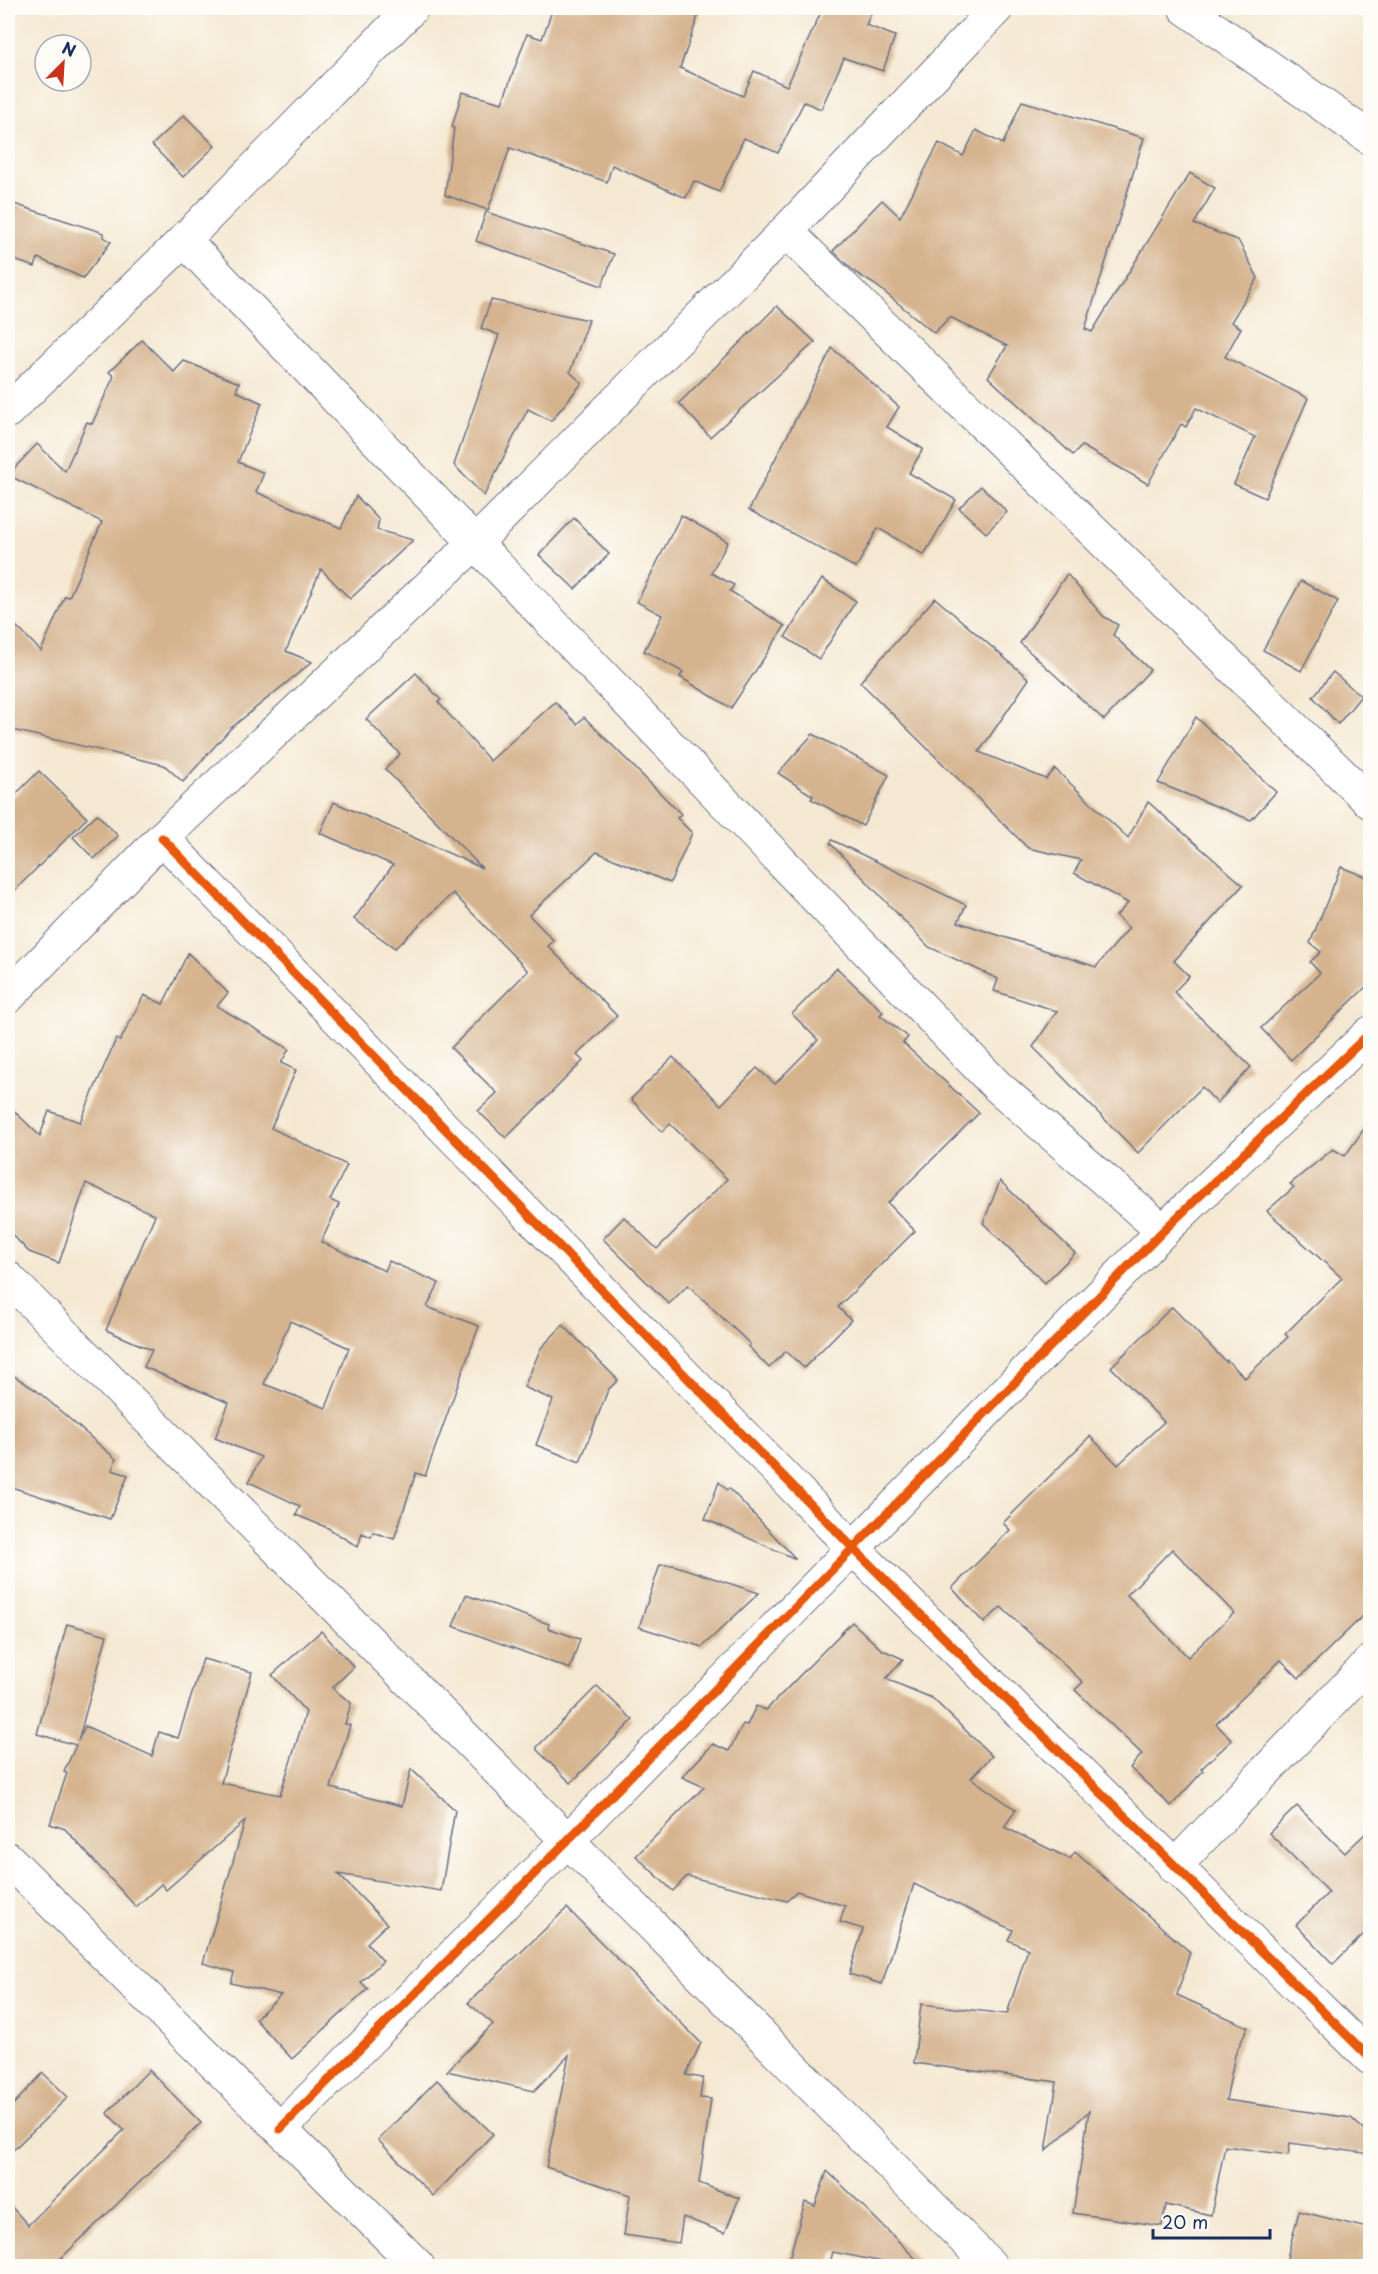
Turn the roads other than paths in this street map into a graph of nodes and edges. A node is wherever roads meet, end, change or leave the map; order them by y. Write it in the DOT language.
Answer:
graph roads {
  1 [pos="412,8"];
  2 [pos="997,8"];
  3 [pos="1185,8"];
  4 [pos="1371,138"];
  5 [pos="786,231"];
  6 [pos="184,240"];
  7 [pos="8,411"];
  8 [pos="477,541"];
  9 [pos="1371,802"];
  10 [pos="162,838"];
  11 [pos="8,997"];
  12 [pos="1371,1034"];
  13 [pos="1163,1231"];
  14 [pos="8,1278"];
  15 [pos="854,1549"];
  16 [pos="1371,1662"];
  17 [pos="566,1842"];
  18 [pos="8,1859"];
  19 [pos="1174,1867"];
  20 [pos="1371,2058"];
  21 [pos="280,2129"];
  22 [pos="418,2266"];
  23 [pos="991,2266"];
  1 -- 6 [label="street"];
  2 -- 5 [label="street"];
  3 -- 4 [label="street"];
  5 -- 8 [label="street"];
  5 -- 9 [label="street"];
  6 -- 7 [label="street"];
  6 -- 8 [label="street"];
  8 -- 10 [label="street"];
  8 -- 13 [label="street"];
  10 -- 11 [label="street"];
  10 -- 15 [label="street"];
  12 -- 13 [label="street"];
  13 -- 15 [label="street"];
  14 -- 17 [label="street"];
  15 -- 17 [label="street"];
  15 -- 19 [label="street"];
  16 -- 19 [label="street"];
  17 -- 21 [label="street"];
  17 -- 23 [label="street"];
  18 -- 21 [label="street"];
  19 -- 20 [label="street"];
  21 -- 22 [label="street"];
}
